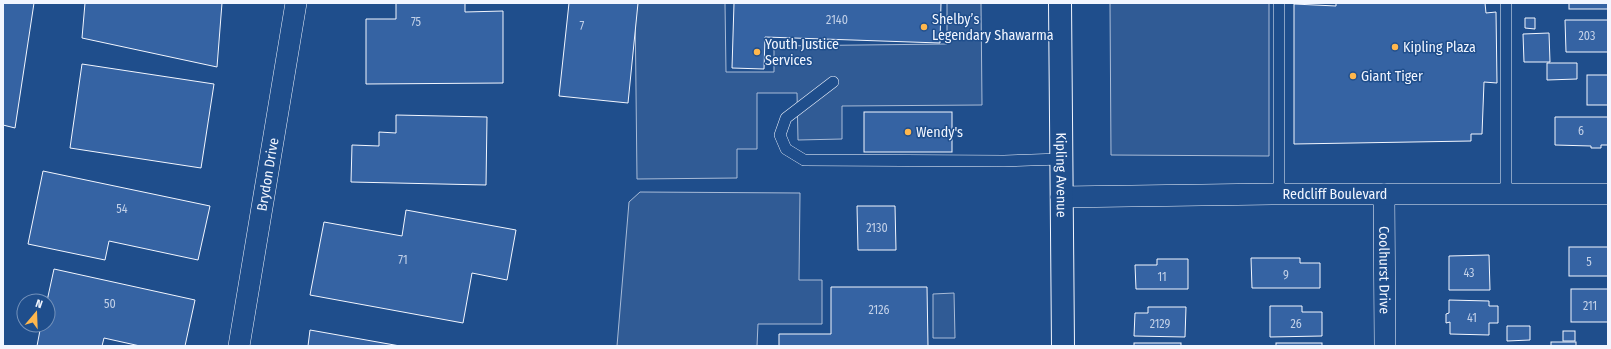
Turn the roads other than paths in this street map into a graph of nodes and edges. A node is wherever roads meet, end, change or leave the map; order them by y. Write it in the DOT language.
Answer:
graph roads {
  1 [pos="296,3"];
  2 [pos="1060,3"];
  3 [pos="1279,3"];
  4 [pos="1506,3"];
  5 [pos="833,82"];
  6 [pos="1061,159"];
  7 [pos="1279,194"];
  8 [pos="1384,194"];
  9 [pos="1506,194"];
  10 [pos="1608,194"];
  11 [pos="1061,197"];
  12 [pos="240,346"];
  13 [pos="1062,346"];
  14 [pos="1385,346"];
  1 -- 12 [label="street, Brydon Drive"];
  2 -- 6 [label="main road, Kipling Avenue"];
  3 -- 7 [label="lane"];
  4 -- 9 [label="lane"];
  5 -- 6 [label="lane"];
  6 -- 11 [label="main road, Kipling Avenue"];
  7 -- 8 [label="street, Redcliff Boulevard"];
  7 -- 11 [label="street, Redcliff Boulevard"];
  8 -- 9 [label="street, Redcliff Boulevard"];
  8 -- 14 [label="street, Coolhurst Drive"];
  9 -- 10 [label="street, Redcliff Boulevard"];
  11 -- 13 [label="main road, Kipling Avenue"];
}
